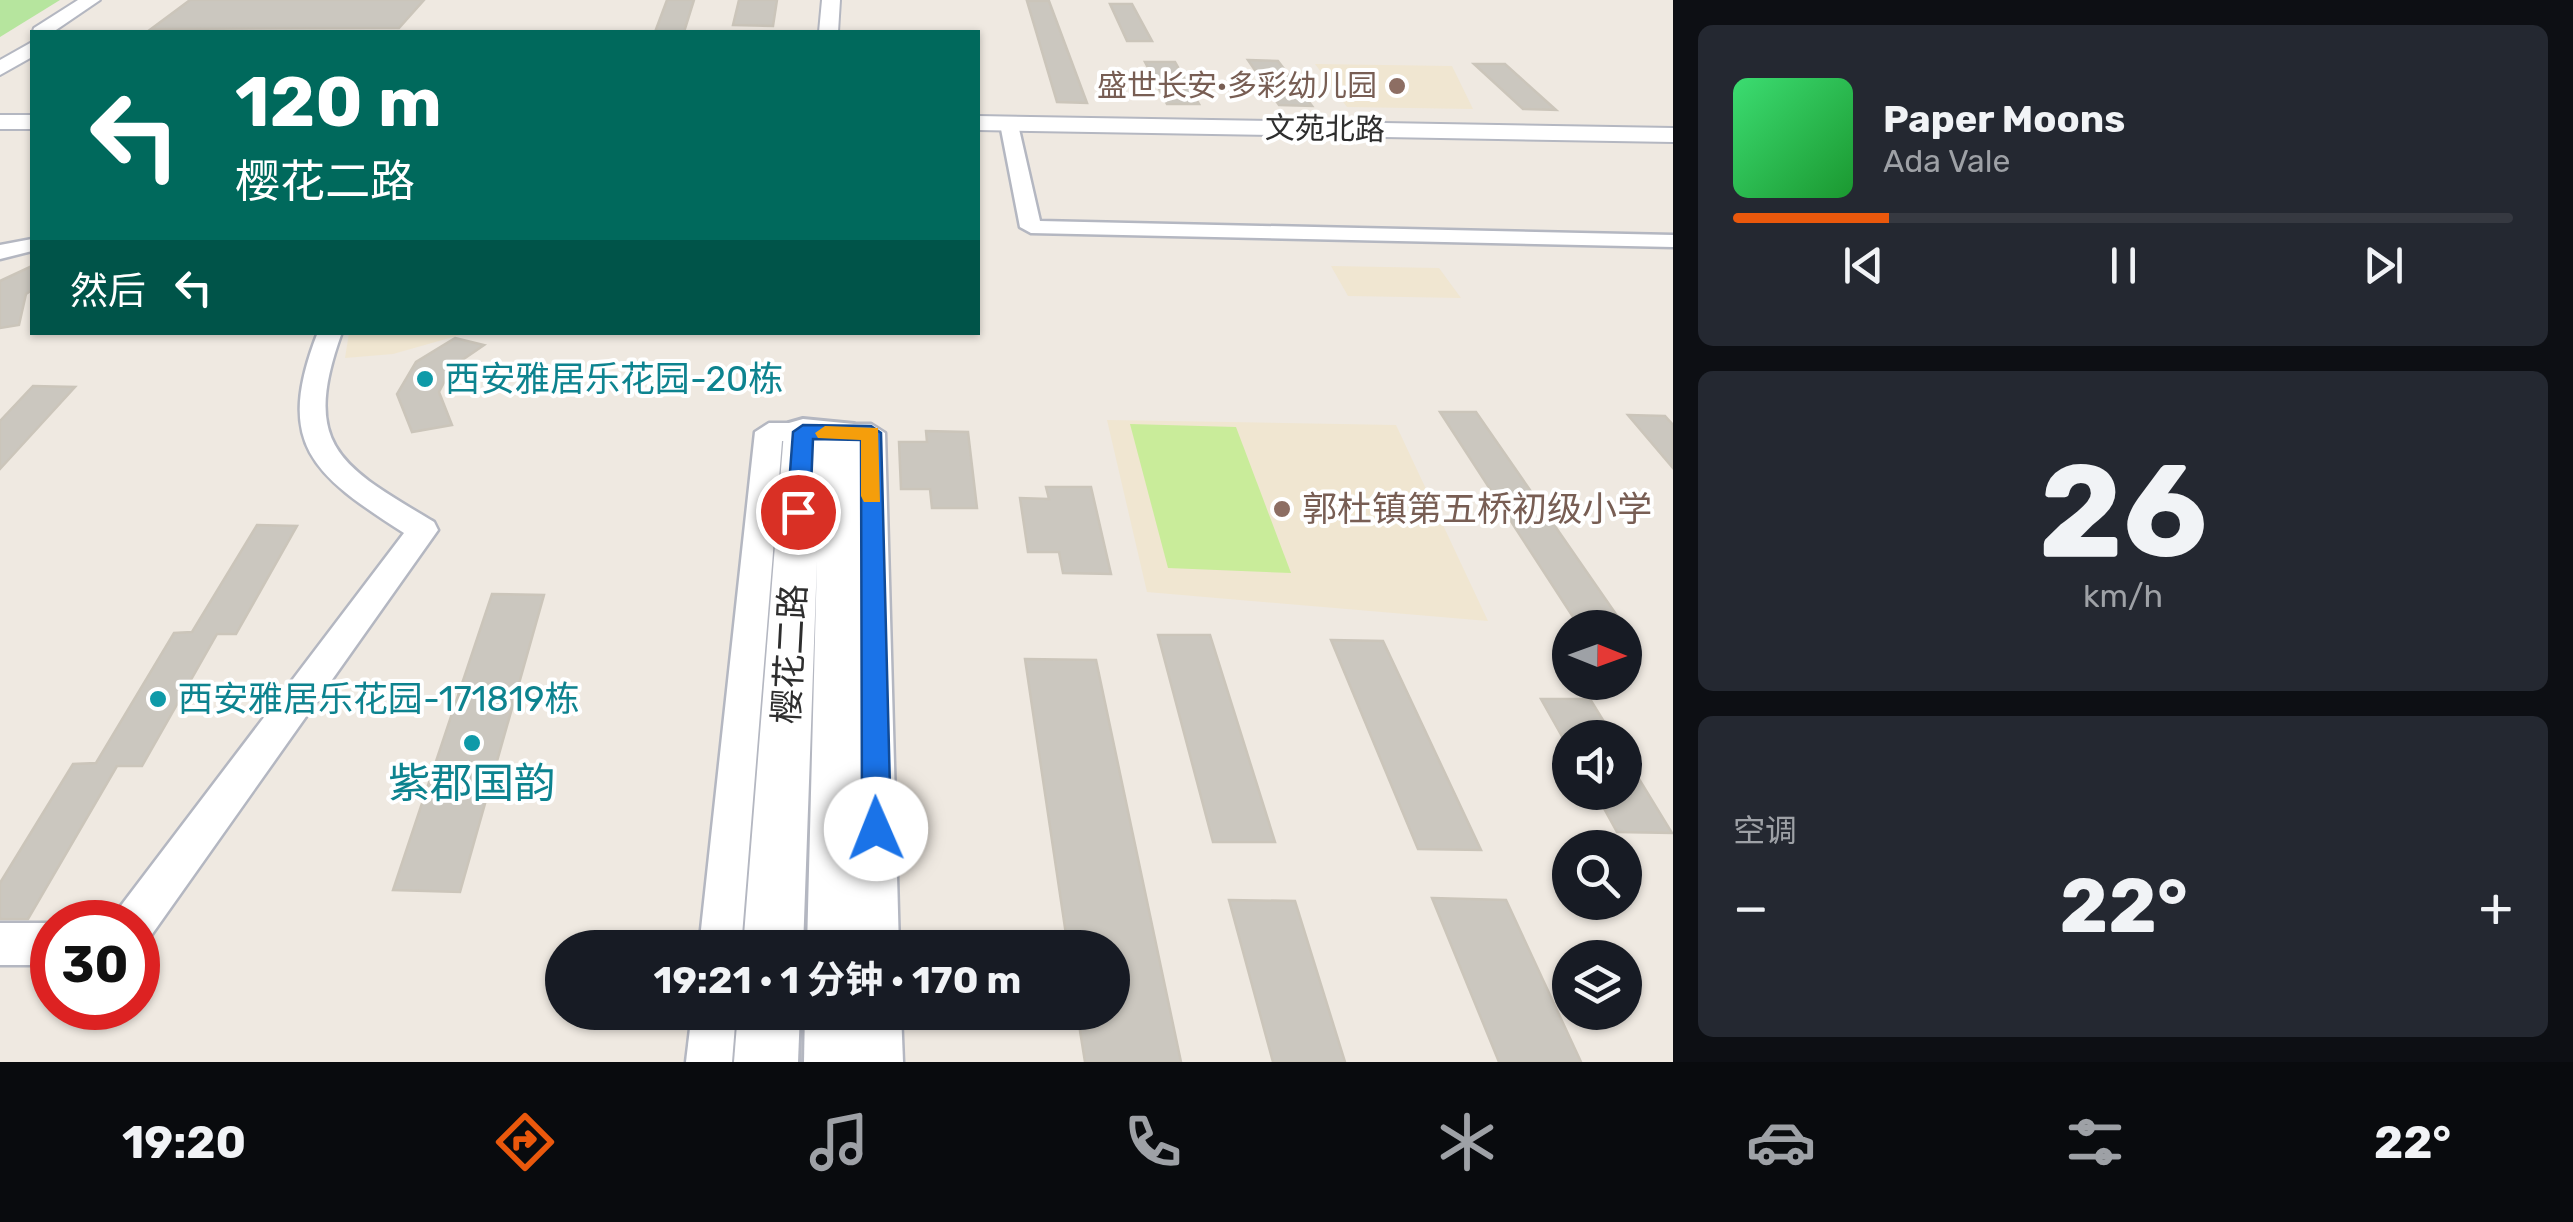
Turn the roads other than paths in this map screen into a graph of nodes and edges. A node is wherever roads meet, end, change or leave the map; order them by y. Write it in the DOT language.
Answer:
graph roads {
  1 [pos="91,0"];
  2 [pos="106,0"];
  3 [pos="831,0"];
  4 [pos="843,0"];
  5 [pos="44,30"];
  6 [pos="59,30"];
  7 [pos="829,30"];
  8 [pos="842,30"];
  9 [pos="30,39"];
  10 [pos="30,49"];
  11 [pos="0,59"];
  12 [pos="0,69"];
  13 [pos="0,119"];
  14 [pos="30,119"];
  15 [pos="980,126"];
  16 [pos="980,126"];
  17 [pos="1010,129"];
  18 [pos="1673,138"];
  19 [pos="1673,241"];
  20 [pos="30,245"];
  21 [pos="0,252"];
  22 [pos="329,335"];
  23 [pos="822,433"];
  24 [pos="151,900"];
  25 [pos="722,930"];
  26 [pos="775,930"];
  27 [pos="836,930"];
  28 [pos="878,930"];
  29 [pos="0,944"];
  30 [pos="30,944"];
  31 [pos="712,1030"];
  32 [pos="768,1030"];
  33 [pos="836,1030"];
  34 [pos="879,1030"];
  35 [pos="709,1062"];
  36 [pos="766,1062"];
  37 [pos="836,1062"];
  38 [pos="880,1062"];
  1 -- 5 [label="street"];
  2 -- 6 [label="street"];
  3 -- 7 [label="street"];
  4 -- 8 [label="street"];
  9 -- 11 [label="street"];
  10 -- 12 [label="street"];
  13 -- 14 [label="street"];
  15 -- 17 [label="street, 文苑北路"];
  16 -- 18 [label="street, 文苑北路"];
  17 -- 18 [label="street, 文苑北路"];
  17 -- 19 [label="street"];
  20 -- 21 [label="street"];
  22 -- 24 [label="street"];
  23 -- 25 [label="street"];
  23 -- 26 [label="main road, 樱花二路"];
  23 -- 27 [label="main road, 樱花二路"];
  23 -- 28 [label="street"];
  29 -- 30 [label="street"];
  31 -- 35 [label="street"];
  32 -- 36 [label="main road"];
  33 -- 37 [label="main road"];
  34 -- 38 [label="street"];
}
